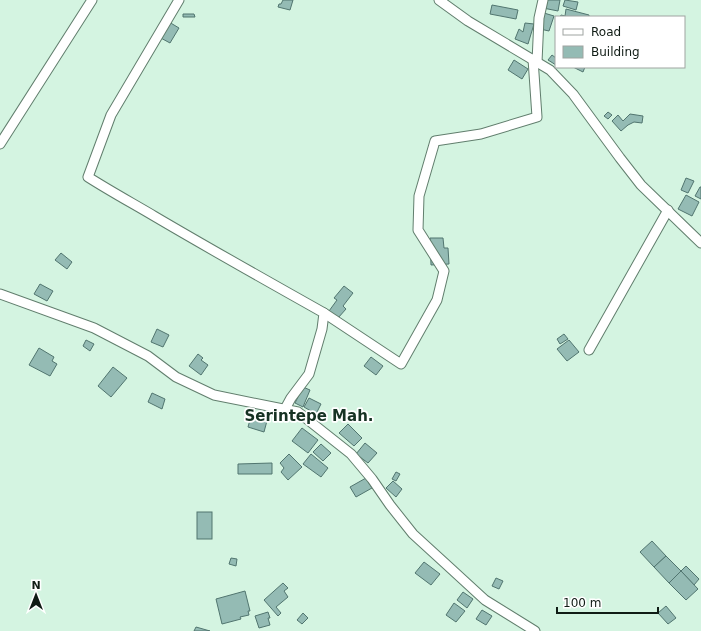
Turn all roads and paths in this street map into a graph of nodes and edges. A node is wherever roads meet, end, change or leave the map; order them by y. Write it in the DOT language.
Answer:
graph roads {
  1 [pos="92,0"];
  2 [pos="179,0"];
  3 [pos="439,0"];
  4 [pos="542,0"];
  5 [pos="535,60"];
  6 [pos="0,144"];
  7 [pos="668,210"];
  8 [pos="701,243"];
  9 [pos="0,294"];
  10 [pos="324,313"];
  11 [pos="588,350"];
  12 [pos="285,409"];
  13 [pos="535,631"];
  1 -- 6 [label="street"];
  2 -- 10 [label="street"];
  3 -- 5 [label="street"];
  4 -- 5 [label="street"];
  5 -- 7 [label="street"];
  5 -- 10 [label="street"];
  7 -- 8 [label="street"];
  7 -- 11 [label="street"];
  9 -- 12 [label="street"];
  10 -- 12 [label="street"];
  12 -- 13 [label="street"];
}
